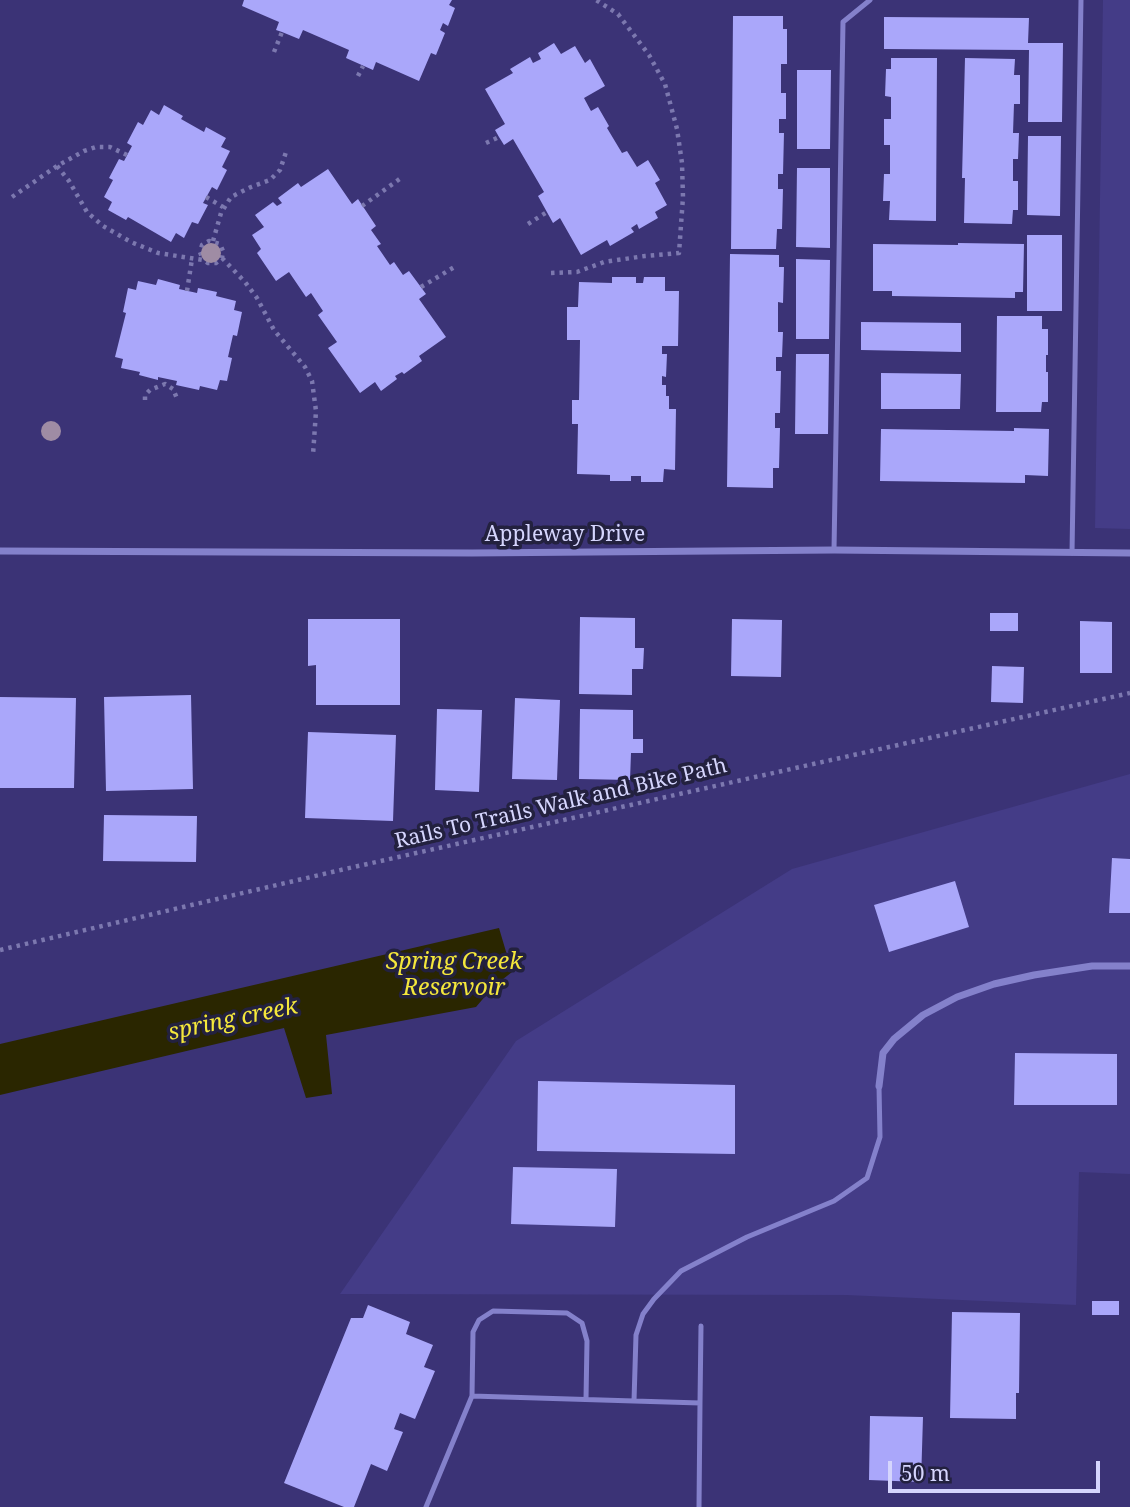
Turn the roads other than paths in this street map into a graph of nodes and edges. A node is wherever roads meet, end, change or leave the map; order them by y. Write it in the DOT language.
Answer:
graph roads {
  1 [pos="870,0"];
  2 [pos="1081,0"];
  3 [pos="834,550"];
  4 [pos="0,551"];
  5 [pos="1072,553"];
  6 [pos="1130,553"];
  7 [pos="1130,966"];
  8 [pos="879,1086"];
  9 [pos="701,1326"];
  10 [pos="472,1396"];
  11 [pos="586,1399"];
  12 [pos="634,1401"];
  13 [pos="700,1403"];
  14 [pos="426,1507"];
  15 [pos="699,1507"];
  1 -- 3 [label="lane"];
  2 -- 5 [label="lane"];
  3 -- 4 [label="street, Appleway Drive"];
  3 -- 5 [label="street, Appleway Drive"];
  5 -- 6 [label="street, Appleway Drive"];
  7 -- 8 [label="street"];
  8 -- 12 [label="lane"];
  9 -- 13 [label="lane"];
  10 -- 11 [label="lane"];
  10 -- 11 [label="lane"];
  10 -- 14 [label="lane"];
  11 -- 12 [label="lane"];
  12 -- 13 [label="lane"];
  13 -- 15 [label="lane"];
}
